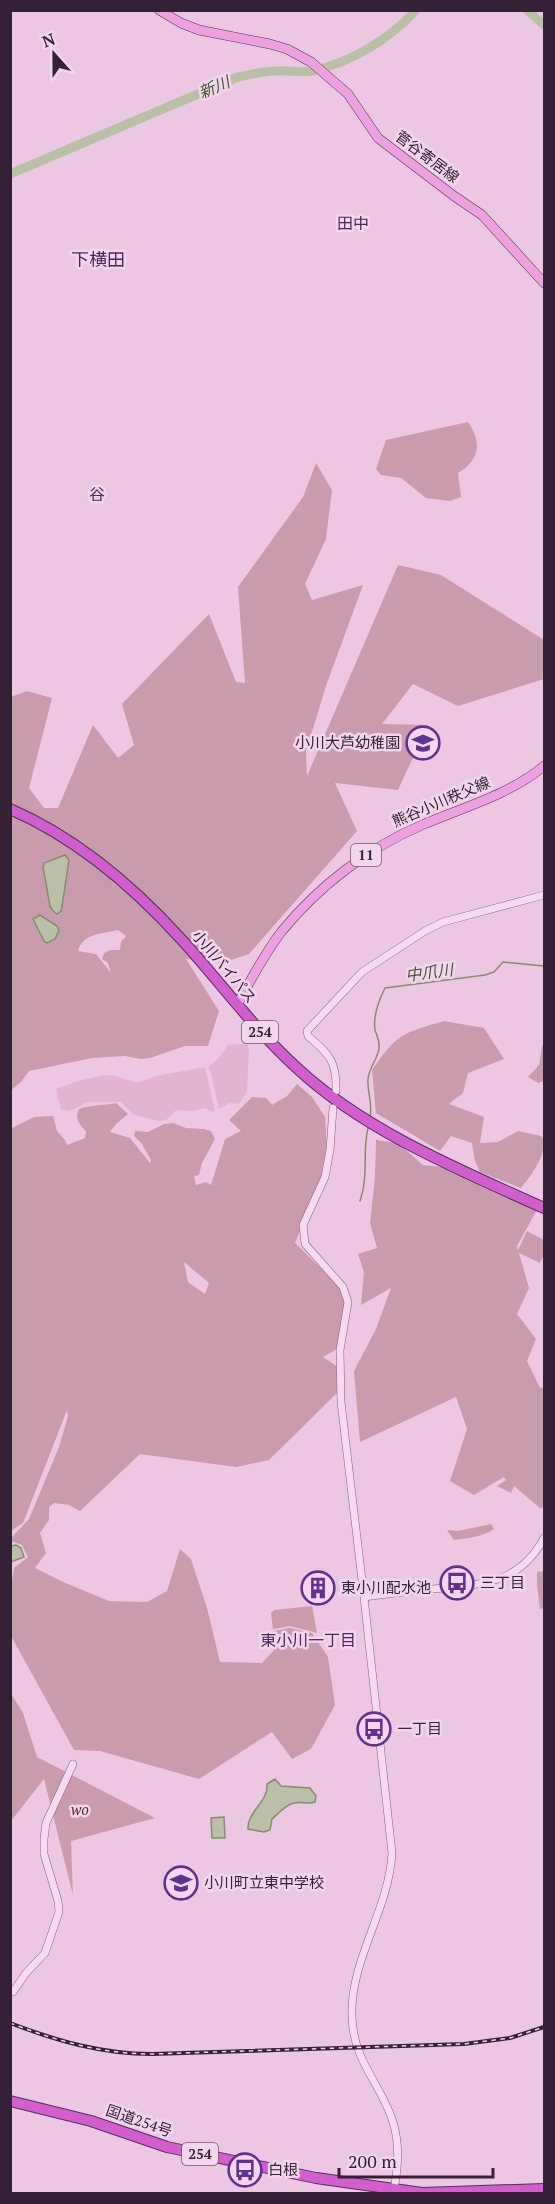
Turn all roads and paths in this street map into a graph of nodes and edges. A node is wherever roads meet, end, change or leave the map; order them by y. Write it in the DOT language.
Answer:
graph roads {
  1 [pos="159,10"];
  2 [pos="544,283"];
  3 [pos="544,766"];
  4 [pos="10,809"];
  5 [pos="544,895"];
  6 [pos="237,1005"];
  7 [pos="336,1091"];
  8 [pos="333,1108"];
  9 [pos="544,1208"];
  10 [pos="544,1538"];
  11 [pos="364,1597"];
  12 [pos="73,1764"];
  13 [pos="10,1991"];
  14 [pos="10,2101"];
  15 [pos="544,2189"];
  16 [pos="394,2190"];
  1 -- 2 [label="main road, 菅谷寄居線"];
  3 -- 6 [label="main road, 熊谷小川秩父線 / 11"];
  4 -- 6 [label="highway, 小川バイパス / 254"];
  5 -- 7 [label="street"];
  6 -- 9 [label="highway, 小川バイパス / 254"];
  8 -- 11 [label="street"];
  10 -- 11 [label="street"];
  11 -- 16 [label="street"];
  12 -- 13 [label="street"];
  14 -- 16 [label="highway, 国道254号 / 254"];
  15 -- 16 [label="highway, 国道254号 / 254"];
}
